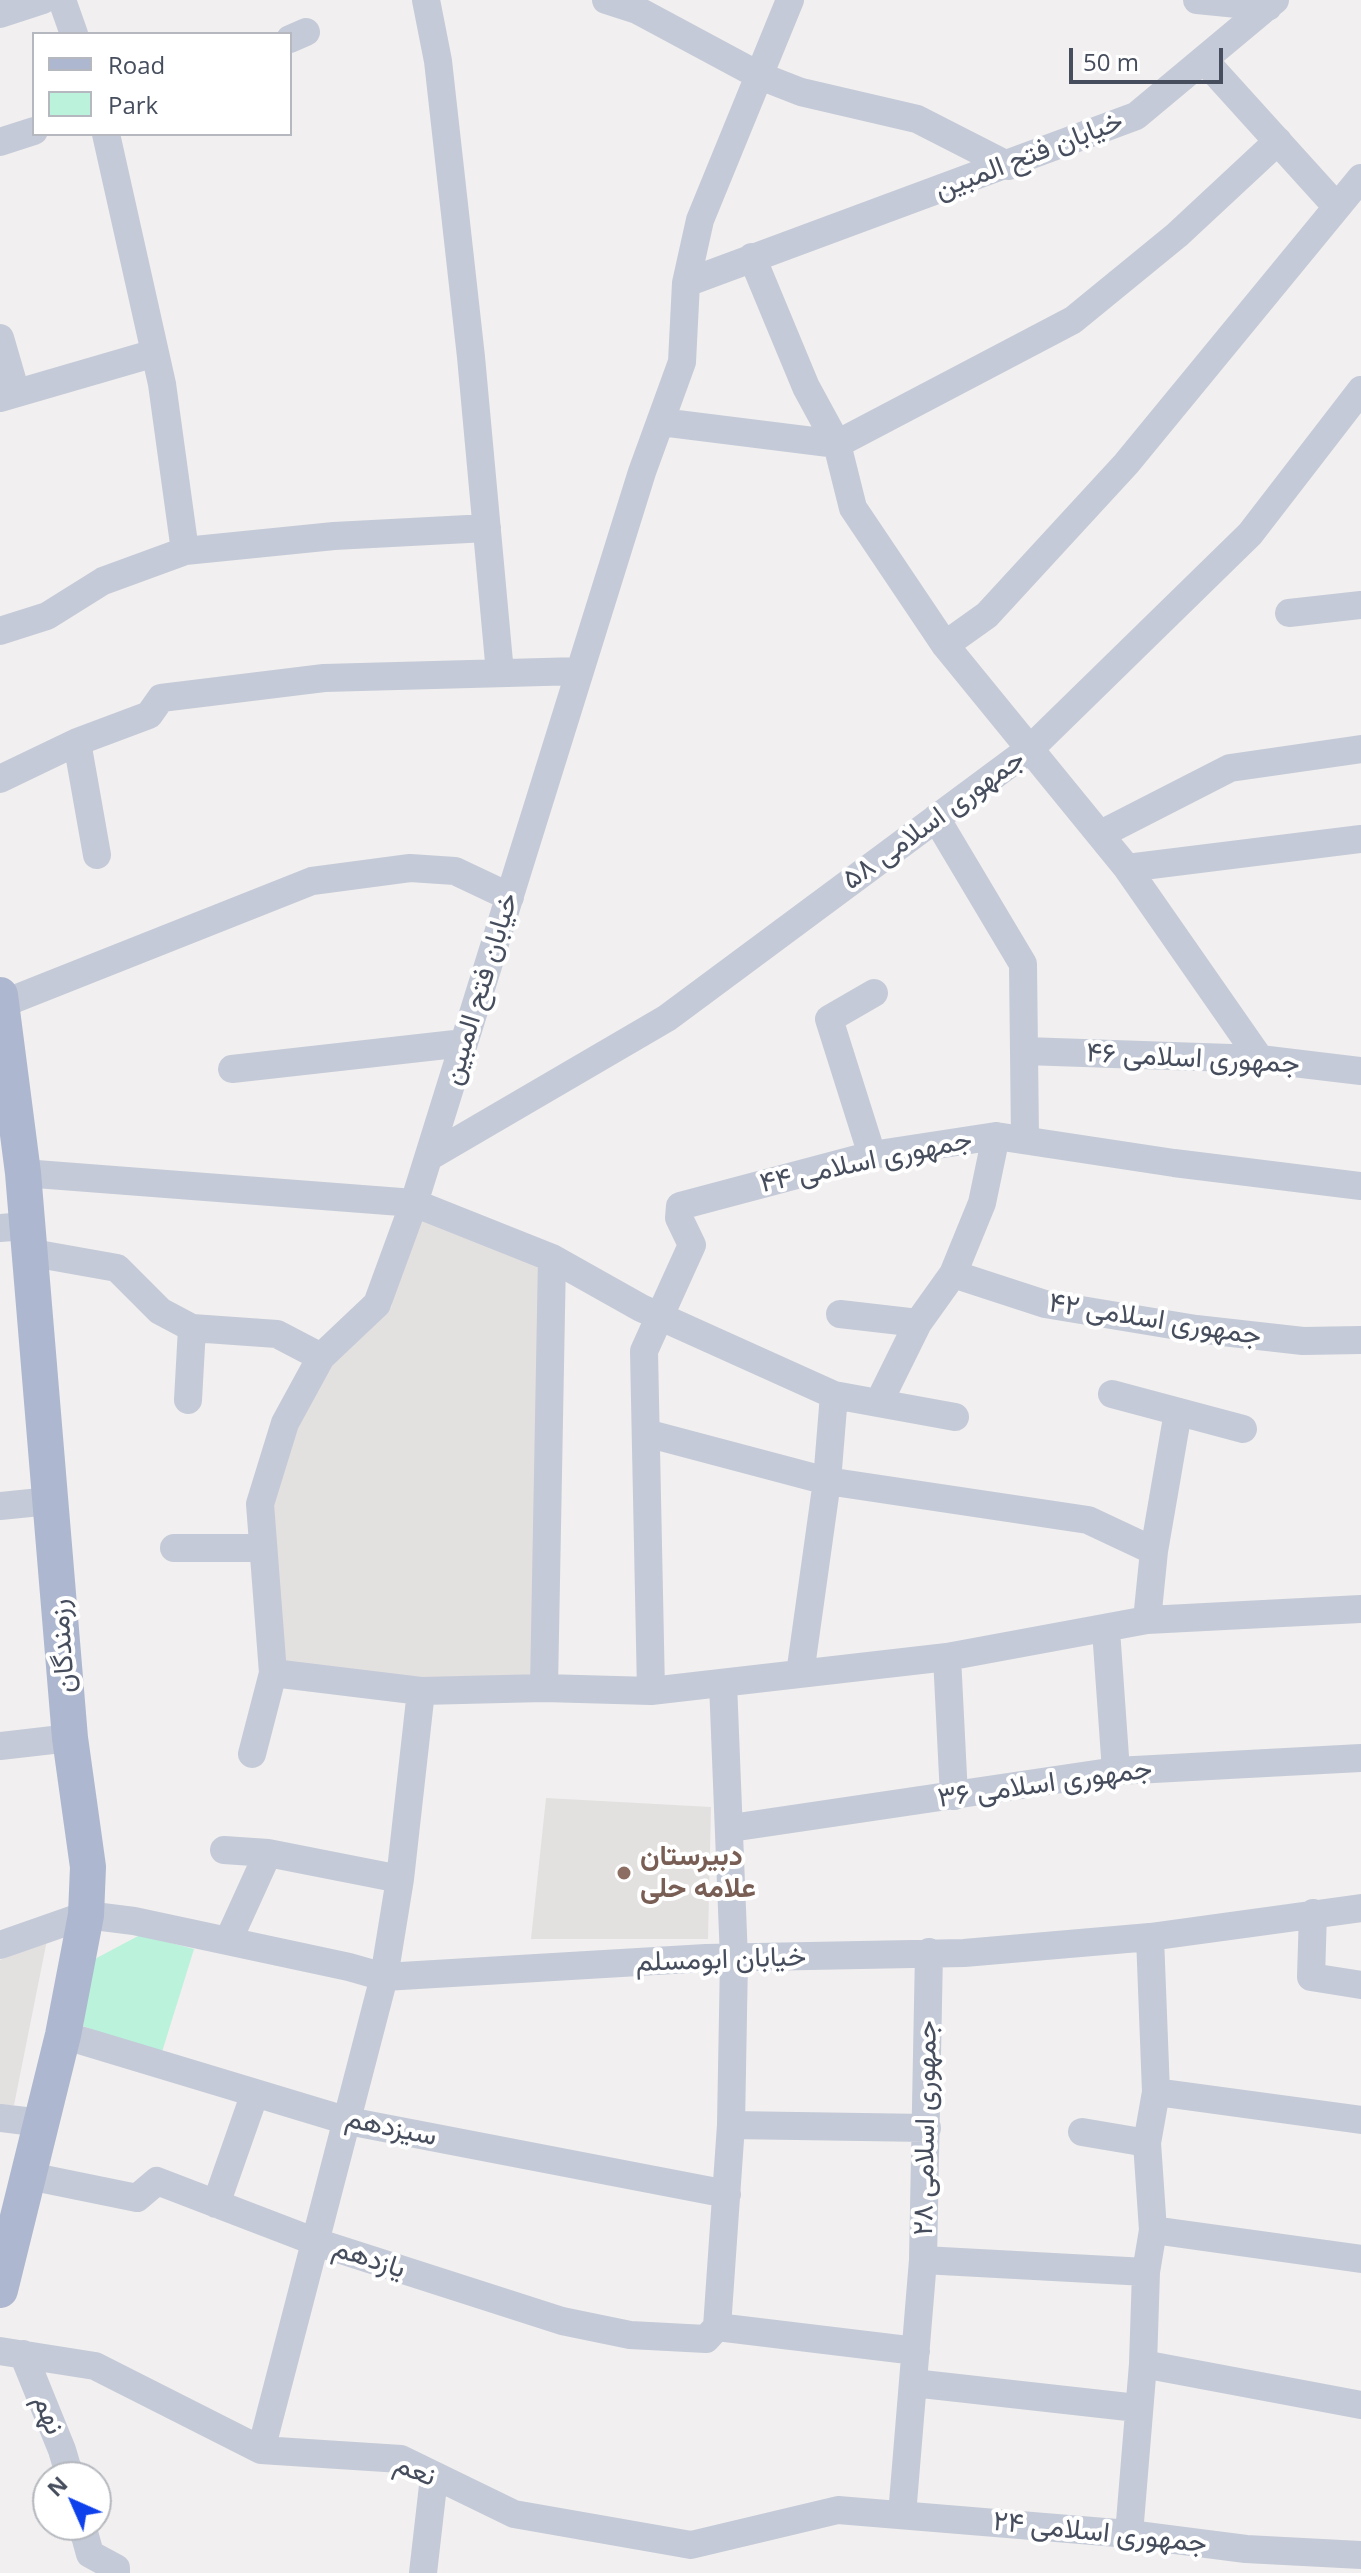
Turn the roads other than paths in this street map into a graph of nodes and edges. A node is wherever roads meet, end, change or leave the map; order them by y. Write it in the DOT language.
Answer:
graph roads {
  1 [pos="43,0"];
  2 [pos="62,0"];
  3 [pos="426,0"];
  4 [pos="606,0"];
  5 [pos="790,0"];
  6 [pos="1197,0"];
  7 [pos="1272,3"];
  8 [pos="0,14"];
  9 [pos="73,32"];
  10 [pos="1204,60"];
  11 [pos="760,76"];
  12 [pos="32,132"];
  13 [pos="106,136"];
  14 [pos="1278,141"];
  15 [pos="0,142"];
  16 [pos="1009,166"];
  17 [pos="1361,178"];
  18 [pos="1337,207"];
  19 [pos="752,257"];
  20 [pos="686,283"];
  21 [pos="0,338"];
  22 [pos="155,353"];
  23 [pos="1361,390"];
  24 [pos="8,396"];
  25 [pos="661,422"];
  26 [pos="837,444"];
  27 [pos="487,528"];
  28 [pos="185,551"];
  29 [pos="1361,605"];
  30 [pos="1289,613"];
  31 [pos="0,631"];
  32 [pos="945,645"];
  33 [pos="580,671"];
  34 [pos="500,673"];
  35 [pos="77,742"];
  36 [pos="1031,748"];
  37 [pos="1361,749"];
  38 [pos="0,779"];
  39 [pos="936,818"];
  40 [pos="1101,834"];
  41 [pos="1361,839"];
  42 [pos="97,855"];
  43 [pos="1127,868"];
  44 [pos="510,897"];
  45 [pos="874,993"];
  46 [pos="1,999"];
  47 [pos="464,1043"];
  48 [pos="1025,1051"];
  49 [pos="1260,1059"];
  50 [pos="4,1061"];
  51 [pos="232,1069"];
  52 [pos="1361,1071"];
  53 [pos="996,1136"];
  54 [pos="1025,1139"];
  55 [pos="872,1155"];
  56 [pos="429,1157"];
  57 [pos="23,1173"];
  58 [pos="1361,1186"];
  59 [pos="414,1203"];
  60 [pos="17,1235"];
  61 [pos="552,1258"];
  62 [pos="953,1274"];
  63 [pos="658,1314"];
  64 [pos="840,1314"];
  65 [pos="918,1323"];
  66 [pos="192,1328"];
  67 [pos="1361,1340"];
  68 [pos="321,1357"];
  69 [pos="1112,1394"];
  70 [pos="834,1395"];
  71 [pos="188,1400"];
  72 [pos="879,1402"];
  73 [pos="1178,1412"];
  74 [pos="955,1417"];
  75 [pos="1243,1429"];
  76 [pos="646,1433"];
  77 [pos="827,1481"];
  78 [pos="50,1501"];
  79 [pos="0,1506"];
  80 [pos="174,1548"];
  81 [pos="263,1548"];
  82 [pos="1154,1551"];
  83 [pos="1361,1609"];
  84 [pos="1147,1620"];
  85 [pos="1106,1630"];
  86 [pos="947,1657"];
  87 [pos="273,1673"];
  88 [pos="800,1674"];
  89 [pos="723,1683"];
  90 [pos="544,1688"];
  91 [pos="421,1691"];
  92 [pos="651,1691"];
  93 [pos="70,1738"];
  94 [pos="0,1746"];
  95 [pos="252,1754"];
  96 [pos="1361,1758"];
  97 [pos="1116,1771"];
  98 [pos="954,1796"];
  99 [pos="731,1828"];
  100 [pos="224,1850"];
  101 [pos="268,1853"];
  102 [pos="400,1879"];
  103 [pos="1361,1908"];
  104 [pos="1313,1913"];
  105 [pos="86,1915"];
  106 [pos="1150,1937"];
  107 [pos="228,1941"];
  108 [pos="0,1945"];
  109 [pos="929,1952"];
  110 [pos="734,1959"];
  111 [pos="384,1977"];
  112 [pos="1361,1985"];
  113 [pos="63,2035"];
  114 [pos="1156,2092"];
  115 [pos="255,2093"];
  116 [pos="0,2118"];
  117 [pos="1361,2120"];
  118 [pos="348,2121"];
  119 [pos="42,2123"];
  120 [pos="731,2125"];
  121 [pos="927,2128"];
  122 [pos="1082,2132"];
  123 [pos="1147,2143"];
  124 [pos="29,2176"];
  125 [pos="727,2194"];
  126 [pos="216,2204"];
  127 [pos="1153,2230"];
  128 [pos="316,2242"];
  129 [pos="1361,2259"];
  130 [pos="923,2260"];
  131 [pos="1146,2272"];
  132 [pos="0,2290"];
  133 [pos="717,2327"];
  134 [pos="916,2351"];
  135 [pos="12,2352"];
  136 [pos="1143,2364"];
  137 [pos="913,2383"];
  138 [pos="1361,2405"];
  139 [pos="1137,2408"];
  140 [pos="261,2450"];
  141 [pos="65,2461"];
  142 [pos="434,2477"];
  143 [pos="838,2510"];
  144 [pos="902,2515"];
  145 [pos="1129,2534"];
  146 [pos="86,2541"];
  147 [pos="1361,2555"];
  148 [pos="1241,2561"];
  149 [pos="1326,2563"];
  150 [pos="116,2573"];
  151 [pos="423,2573"];
  1 -- 8 [label="street"];
  2 -- 9 [label="street"];
  3 -- 27 [label="street"];
  4 -- 11 [label="street"];
  5 -- 11 [label="street, خیابان فتح المبین"];
  6 -- 7 [label="street"];
  7 -- 10 [label="street, خیابان فتح المبین"];
  10 -- 14 [label="street"];
  10 -- 16 [label="street, خیابان فتح المبین"];
  11 -- 16 [label="street"];
  11 -- 20 [label="street, خیابان فتح المبین"];
  12 -- 15 [label="street"];
  13 -- 22 [label="street"];
  14 -- 18 [label="street"];
  14 -- 26 [label="street"];
  16 -- 19 [label="street, خیابان فتح المبین"];
  17 -- 18 [label="street"];
  18 -- 32 [label="street"];
  19 -- 20 [label="street, خیابان فتح المبین"];
  19 -- 26 [label="street"];
  20 -- 25 [label="street, خیابان فتح المبین"];
  21 -- 24 [label="street"];
  22 -- 24 [label="street"];
  22 -- 28 [label="street"];
  23 -- 36 [label="street, جمهوری اسلامی ۵۸"];
  25 -- 26 [label="street"];
  25 -- 33 [label="street, خیابان فتح المبین"];
  26 -- 32 [label="street"];
  27 -- 28 [label="street"];
  27 -- 34 [label="street"];
  28 -- 31 [label="street"];
  29 -- 30 [label="street"];
  32 -- 36 [label="street"];
  33 -- 34 [label="street"];
  33 -- 44 [label="street, خیابان فتح المبین"];
  34 -- 35 [label="street"];
  35 -- 38 [label="street"];
  35 -- 42 [label="street"];
  36 -- 39 [label="street, جمهوری اسلامی ۵۸"];
  36 -- 40 [label="street"];
  37 -- 40 [label="street"];
  39 -- 48 [label="street"];
  39 -- 56 [label="street, جمهوری اسلامی ۵۸"];
  40 -- 43 [label="street"];
  41 -- 43 [label="street"];
  43 -- 49 [label="street"];
  44 -- 46 [label="street"];
  44 -- 47 [label="street, خیابان فتح المبین"];
  45 -- 55 [label="street"];
  46 -- 50 [label="main road, رزمندگان"];
  47 -- 51 [label="street"];
  47 -- 56 [label="street, خیابان فتح المبین"];
  48 -- 49 [label="street, جمهوری اسلامی ۴۶"];
  48 -- 54 [label="street"];
  49 -- 52 [label="street, جمهوری اسلامی ۴۶"];
  50 -- 57 [label="main road, رزمندگان"];
  53 -- 54 [label="street, جمهوری اسلامی ۴۴"];
  53 -- 55 [label="street, جمهوری اسلامی ۴۴"];
  53 -- 62 [label="street"];
  54 -- 58 [label="street, جمهوری اسلامی ۴۴"];
  55 -- 63 [label="street, جمهوری اسلامی ۴۴"];
  56 -- 59 [label="street, خیابان فتح المبین"];
  57 -- 59 [label="street"];
  57 -- 60 [label="main road, رزمندگان"];
  59 -- 61 [label="street"];
  59 -- 68 [label="street, خیابان فتح المبین"];
  60 -- 66 [label="street"];
  60 -- 78 [label="main road, رزمندگان"];
  61 -- 63 [label="street"];
  61 -- 90 [label="street"];
  62 -- 65 [label="street"];
  62 -- 67 [label="street, جمهوری اسلامی ۴۲"];
  63 -- 70 [label="street"];
  63 -- 76 [label="street"];
  64 -- 65 [label="street"];
  65 -- 72 [label="street"];
  66 -- 68 [label="street"];
  66 -- 71 [label="street"];
  68 -- 81 [label="street, خیابان فتح المبین"];
  69 -- 73 [label="street"];
  70 -- 72 [label="street"];
  70 -- 77 [label="street"];
  72 -- 74 [label="street"];
  73 -- 75 [label="street"];
  73 -- 82 [label="street"];
  76 -- 77 [label="street"];
  76 -- 92 [label="street"];
  77 -- 82 [label="street"];
  77 -- 88 [label="street"];
  78 -- 79 [label="street"];
  78 -- 93 [label="main road, رزمندگان"];
  80 -- 81 [label="street"];
  81 -- 87 [label="street, خیابان فتح المبین"];
  82 -- 84 [label="street"];
  83 -- 84 [label="street"];
  84 -- 85 [label="street"];
  85 -- 86 [label="street"];
  85 -- 97 [label="street"];
  86 -- 88 [label="street"];
  86 -- 98 [label="street"];
  87 -- 91 [label="street"];
  87 -- 95 [label="street, خیابان فتح المبین"];
  88 -- 89 [label="street"];
  89 -- 92 [label="street"];
  89 -- 99 [label="street"];
  90 -- 91 [label="street"];
  90 -- 92 [label="street"];
  91 -- 102 [label="street"];
  93 -- 94 [label="street"];
  93 -- 105 [label="main road, رزمندگان"];
  96 -- 97 [label="street, جمهوری اسلامی ۳۶"];
  97 -- 98 [label="street, جمهوری اسلامی ۳۶"];
  98 -- 99 [label="street, جمهوری اسلامی ۳۶"];
  99 -- 110 [label="street"];
  100 -- 101 [label="street"];
  101 -- 102 [label="street"];
  101 -- 107 [label="street"];
  102 -- 111 [label="street"];
  103 -- 104 [label="street, خیابان ابومسلم"];
  104 -- 106 [label="street, خیابان ابومسلم"];
  104 -- 112 [label="street"];
  105 -- 107 [label="street, خیابان ابومسلم"];
  105 -- 108 [label="street"];
  105 -- 113 [label="main road, رزمندگان"];
  106 -- 109 [label="street, خیابان ابومسلم"];
  106 -- 114 [label="street"];
  107 -- 111 [label="street, خیابان ابومسلم"];
  109 -- 110 [label="street, خیابان ابومسلم"];
  109 -- 121 [label="street, جمهوری اسلامی ۲۸"];
  110 -- 111 [label="street, خیابان ابومسلم"];
  110 -- 120 [label="street"];
  111 -- 118 [label="street"];
  113 -- 115 [label="street, سیزدهم"];
  113 -- 119 [label="main road, رزمندگان"];
  114 -- 117 [label="street"];
  114 -- 123 [label="street"];
  115 -- 118 [label="street, سیزدهم"];
  115 -- 126 [label="street"];
  116 -- 119 [label="street"];
  118 -- 125 [label="street, سیزدهم"];
  118 -- 128 [label="street"];
  119 -- 124 [label="main road, رزمندگان"];
  120 -- 121 [label="street"];
  120 -- 125 [label="street"];
  121 -- 130 [label="street, جمهوری اسلامی ۲۸"];
  122 -- 123 [label="street"];
  123 -- 127 [label="street"];
  124 -- 126 [label="street, یازدهم"];
  124 -- 132 [label="main road, رزمندگان"];
  125 -- 133 [label="street"];
  126 -- 128 [label="street, یازدهم"];
  127 -- 129 [label="street"];
  127 -- 131 [label="street"];
  128 -- 133 [label="street, یازدهم"];
  128 -- 140 [label="street"];
  130 -- 131 [label="street, جمهوری اسلامی ۲۸"];
  130 -- 134 [label="street"];
  131 -- 136 [label="street"];
  133 -- 134 [label="street"];
  134 -- 137 [label="street"];
  135 -- 140 [label="street, نعم"];
  135 -- 141 [label="street, نهم"];
  136 -- 138 [label="street"];
  136 -- 139 [label="street"];
  137 -- 139 [label="street"];
  137 -- 144 [label="street"];
  139 -- 145 [label="street"];
  140 -- 142 [label="street, نعم"];
  142 -- 143 [label="street, نعم"];
  142 -- 151 [label="street"];
  143 -- 144 [label="street, جمهوری اسلامی ۲۴"];
  144 -- 145 [label="street, جمهوری اسلامی ۲۴"];
  145 -- 148 [label="street, جمهوری اسلامی ۲۴"];
  146 -- 150 [label="street"];
  147 -- 149 [label="street, جمهوری اسلامی ۲۴"];
  148 -- 149 [label="street, جمهوری اسلامی ۲۴"];
}
